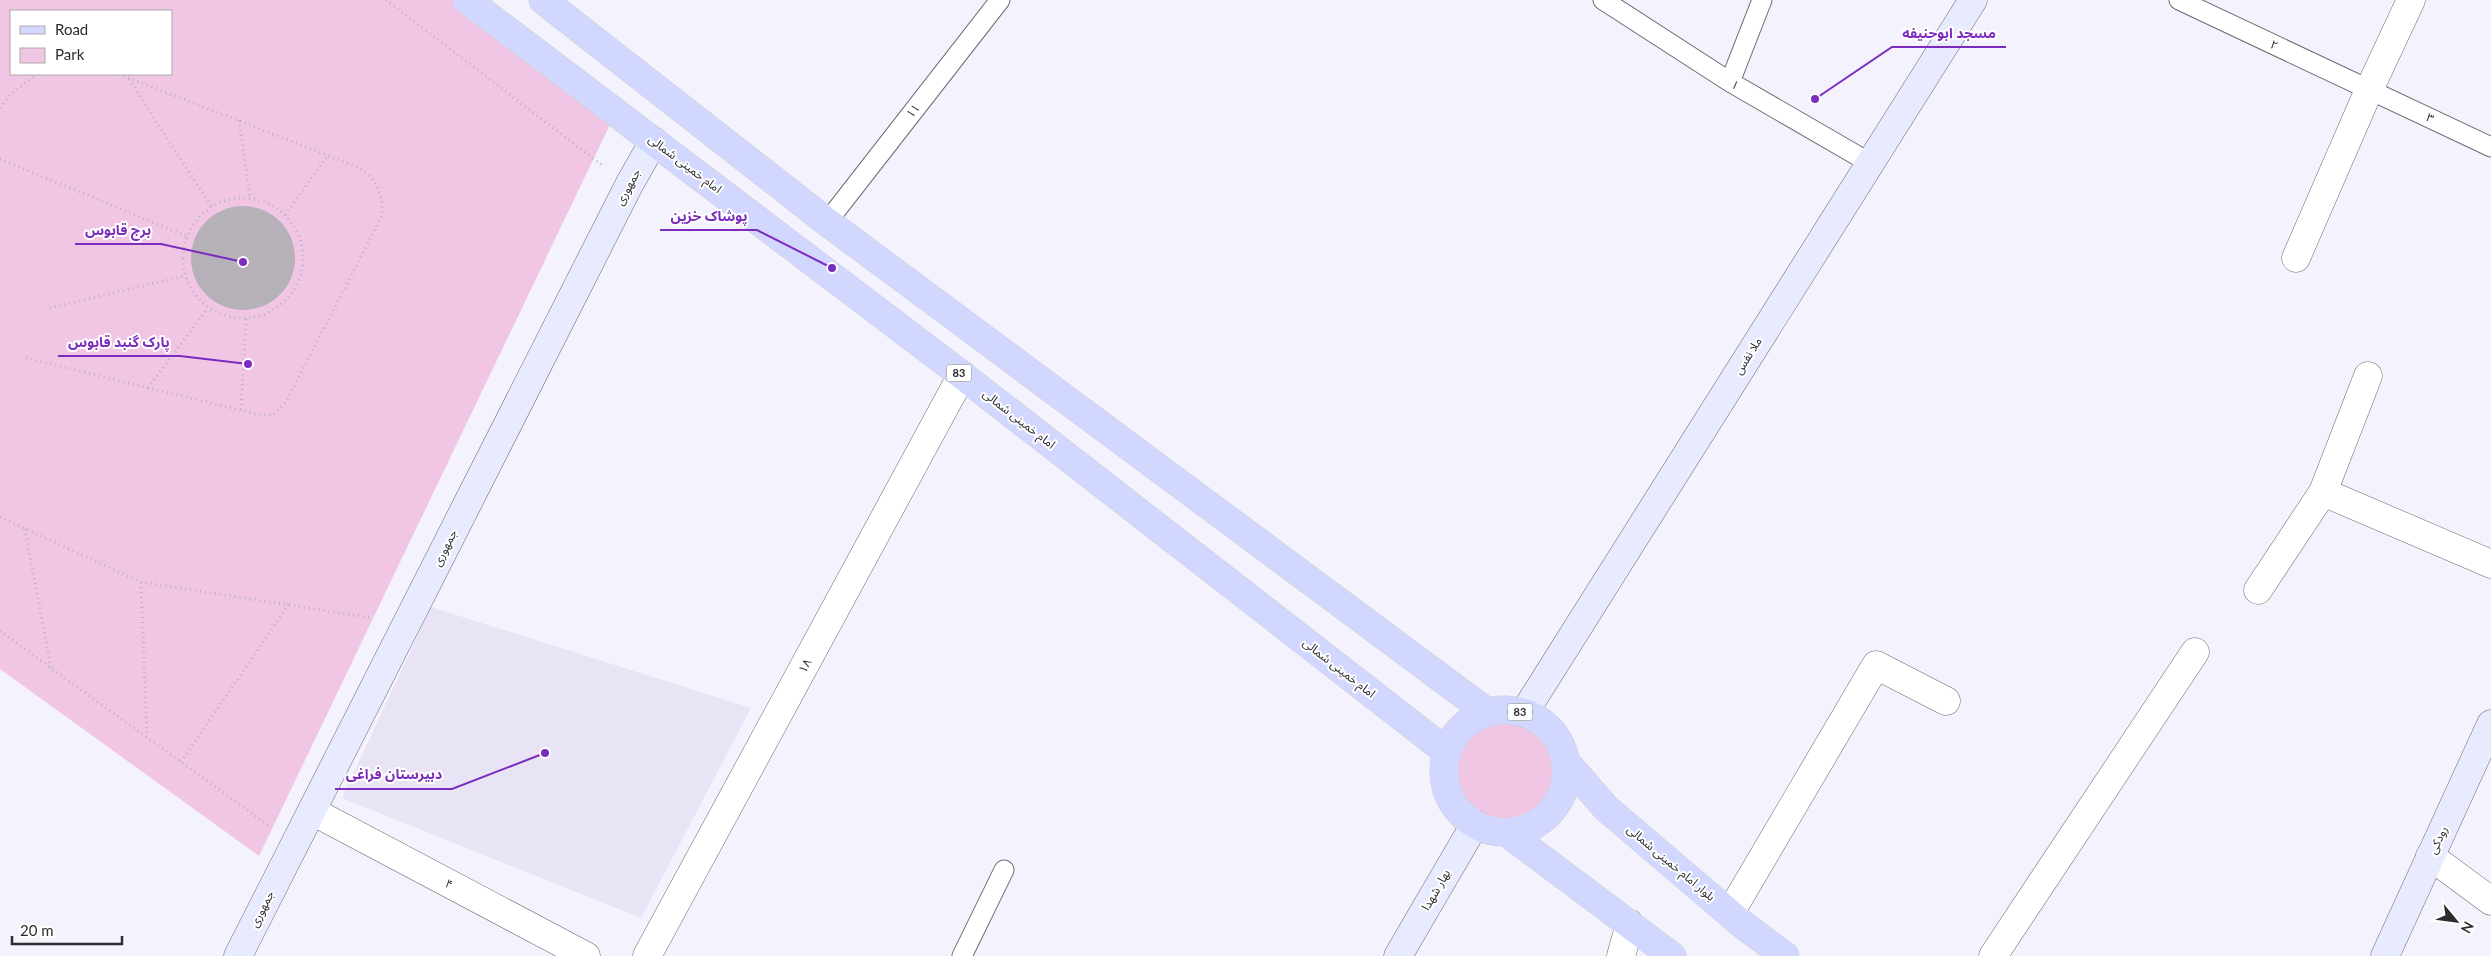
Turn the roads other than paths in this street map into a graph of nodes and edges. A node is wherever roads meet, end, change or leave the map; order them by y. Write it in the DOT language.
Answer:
graph roads {
  1 [pos="467,0"];
  2 [pos="543,0"];
  3 [pos="1000,0"];
  4 [pos="1603,0"];
  5 [pos="1762,0"];
  6 [pos="1973,0"];
  7 [pos="2179,0"];
  8 [pos="2411,0"];
  9 [pos="1730,82"];
  10 [pos="2369,90"];
  11 [pos="654,141"];
  12 [pos="2491,147"];
  13 [pos="1870,164"];
  14 [pos="827,222"];
  15 [pos="2296,258"];
  16 [pos="962,375"];
  17 [pos="2368,376"];
  18 [pos="2324,492"];
  19 [pos="2491,564"];
  20 [pos="2258,590"];
  21 [pos="2195,652"];
  22 [pos="1946,701"];
  23 [pos="1487,712"];
  24 [pos="1524,713"];
  25 [pos="2491,724"];
  26 [pos="1447,752"];
  27 [pos="1565,761"];
  28 [pos="312,812"];
  29 [pos="1475,824"];
  30 [pos="1506,832"];
  31 [pos="2430,856"];
  32 [pos="1004,870"];
  33 [pos="2491,901"];
  34 [pos="1730,913"];
  35 [pos="1630,924"];
  36 [pos="238,956"];
  37 [pos="586,956"];
  38 [pos="647,956"];
  39 [pos="962,956"];
  40 [pos="1398,956"];
  41 [pos="1621,956"];
  42 [pos="1672,956"];
  43 [pos="1785,956"];
  44 [pos="1993,956"];
  45 [pos="2385,956"];
  1 -- 11 [label="main road, امام خمینی شمالی / 83"];
  2 -- 14 [label="main road"];
  3 -- 14 [label="lane, ۱۱"];
  4 -- 9 [label="lane, ۱"];
  5 -- 9 [label="lane"];
  6 -- 13 [label="street, ملا نفس"];
  7 -- 10 [label="lane, ۲"];
  8 -- 10 [label="street"];
  9 -- 13 [label="lane, ۱"];
  10 -- 12 [label="lane, ۳"];
  10 -- 15 [label="street"];
  11 -- 16 [label="main road, امام خمینی شمالی / 83"];
  11 -- 28 [label="street, جمهوری"];
  13 -- 24 [label="street, ملا نفس"];
  14 -- 23 [label="main road"];
  16 -- 26 [label="main road, امام خمینی شمالی / 83"];
  16 -- 38 [label="street, ۱۸"];
  17 -- 18 [label="street"];
  18 -- 19 [label="street"];
  18 -- 20 [label="street"];
  21 -- 44 [label="street"];
  22 -- 34 [label="street"];
  23 -- 24 [label="main road, 83"];
  23 -- 26 [label="main road, 83"];
  24 -- 27 [label="main road, 83"];
  25 -- 31 [label="street, رودکی"];
  26 -- 29 [label="main road, 83"];
  27 -- 30 [label="main road, 83"];
  27 -- 34 [label="main road, بلوار امام خمینی شمالی / 83"];
  28 -- 36 [label="street, جمهوری"];
  28 -- 37 [label="street, ۴"];
  29 -- 30 [label="main road, 83"];
  29 -- 40 [label="street, بهار شهدا"];
  30 -- 35 [label="main road, 83"];
  31 -- 33 [label="street"];
  31 -- 45 [label="street, رودکی"];
  32 -- 39 [label="lane"];
  34 -- 43 [label="main road, بلوار امام خمینی شمالی / 83"];
  35 -- 41 [label="street"];
  35 -- 42 [label="main road, 83"];
}
